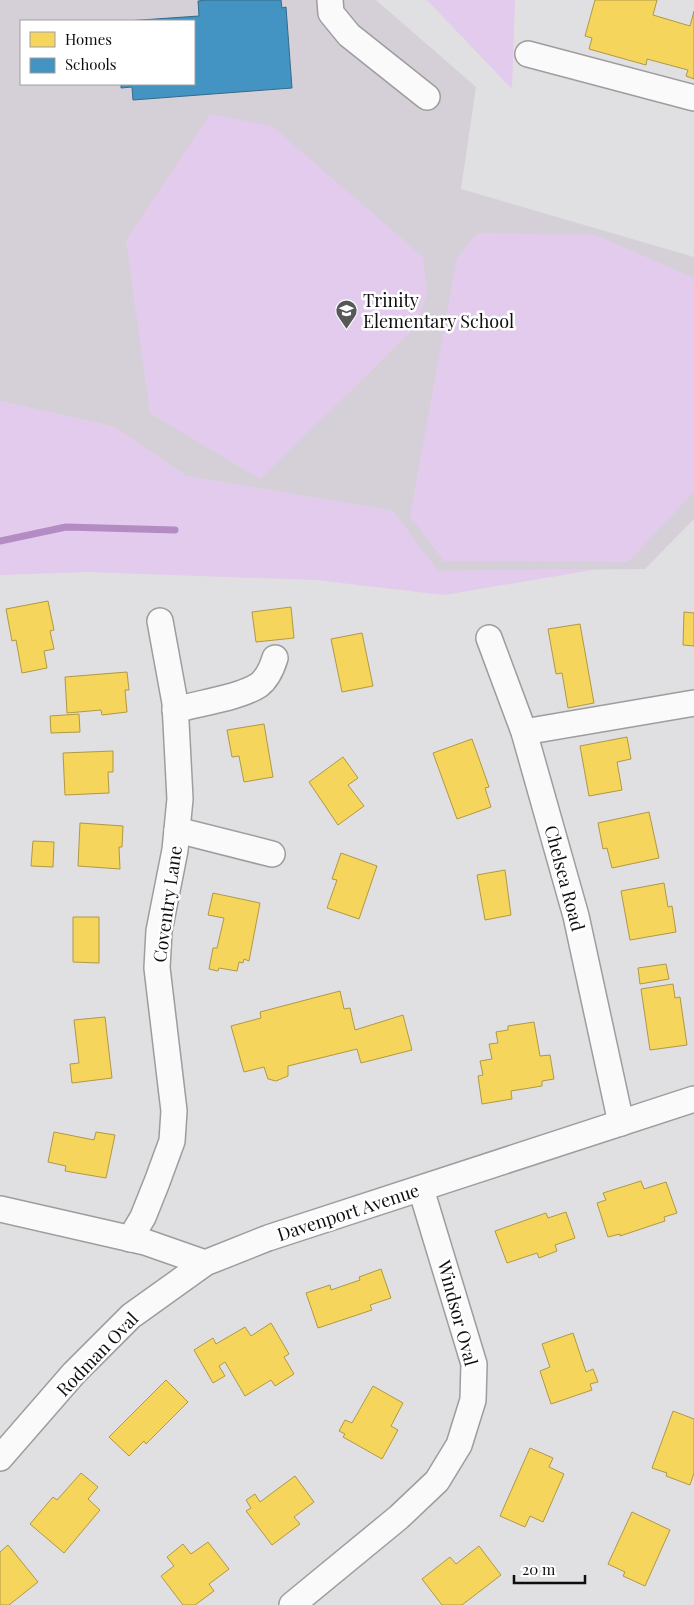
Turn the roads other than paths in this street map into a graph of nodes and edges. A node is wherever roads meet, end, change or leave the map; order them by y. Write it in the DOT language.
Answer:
graph roads {
  1 [pos="330,0"];
  2 [pos="528,54"];
  3 [pos="428,97"];
  4 [pos="694,98"];
  5 [pos="160,622"];
  6 [pos="489,638"];
  7 [pos="275,658"];
  8 [pos="694,703"];
  9 [pos="175,710"];
  10 [pos="524,732"];
  11 [pos="177,830"];
  12 [pos="272,854"];
  13 [pos="694,1099"];
  14 [pos="621,1123"];
  15 [pos="421,1189"];
  16 [pos="0,1209"];
  17 [pos="130,1239"];
  18 [pos="205,1263"];
  19 [pos="0,1458"];
  20 [pos="292,1605"];
  1 -- 3 [label="street"];
  2 -- 4 [label="street"];
  5 -- 9 [label="street, Coventry Lane"];
  6 -- 10 [label="street, Chelsea Road"];
  7 -- 9 [label="street"];
  8 -- 10 [label="street"];
  9 -- 11 [label="street, Coventry Lane"];
  10 -- 14 [label="street, Chelsea Road"];
  11 -- 12 [label="street"];
  11 -- 17 [label="street, Coventry Lane"];
  13 -- 14 [label="street, Davenport Avenue"];
  14 -- 15 [label="street, Davenport Avenue"];
  15 -- 18 [label="street, Davenport Avenue"];
  15 -- 20 [label="street, Windsor Oval"];
  16 -- 17 [label="street"];
  17 -- 18 [label="street"];
  18 -- 19 [label="street, Rodman Oval"];
}
